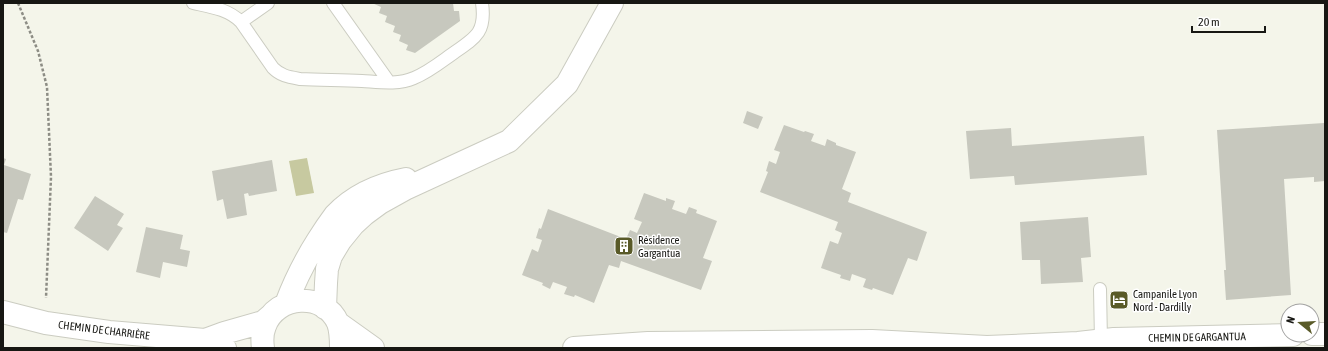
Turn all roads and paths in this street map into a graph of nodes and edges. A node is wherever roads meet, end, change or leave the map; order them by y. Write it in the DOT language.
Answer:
graph roads {
  1 [pos="18,3"];
  2 [pos="193,3"];
  3 [pos="268,3"];
  4 [pos="333,3"];
  5 [pos="482,3"];
  6 [pos="612,3"];
  7 [pos="241,22"];
  8 [pos="389,82"];
  9 [pos="439,174"];
  10 [pos="1100,289"];
  11 [pos="278,310"];
  12 [pos="3,312"];
  13 [pos="332,316"];
  14 [pos="46,323"];
  15 [pos="1280,335"];
  16 [pos="205,340"];
  17 [pos="1100,341"];
  18 [pos="225,348"];
  19 [pos="263,348"];
  20 [pos="341,348"];
  21 [pos="373,348"];
  22 [pos="574,348"];
  1 -- 14 [label="path"];
  2 -- 7 [label="lane"];
  3 -- 7 [label="lane"];
  4 -- 8 [label="lane"];
  5 -- 8 [label="lane"];
  6 -- 9 [label="street"];
  7 -- 8 [label="lane"];
  9 -- 11 [label="street"];
  9 -- 13 [label="street"];
  10 -- 17 [label="lane"];
  11 -- 13 [label="street, CHEMIN DE CHARRIÈRE"];
  11 -- 16 [label="street, CHEMIN DE CHARRIÈRE"];
  11 -- 19 [label="street"];
  12 -- 14 [label="street, CHEMIN DE CHARRIÈRE"];
  13 -- 20 [label="street"];
  13 -- 21 [label="street"];
  14 -- 16 [label="street, CHEMIN DE CHARRIÈRE"];
  15 -- 17 [label="street, CHEMIN DE GARGANTUA"];
  16 -- 18 [label="street, CHEMIN DE CHARRIÈRE"];
  17 -- 22 [label="street, CHEMIN DE GARGANTUA"];
}
